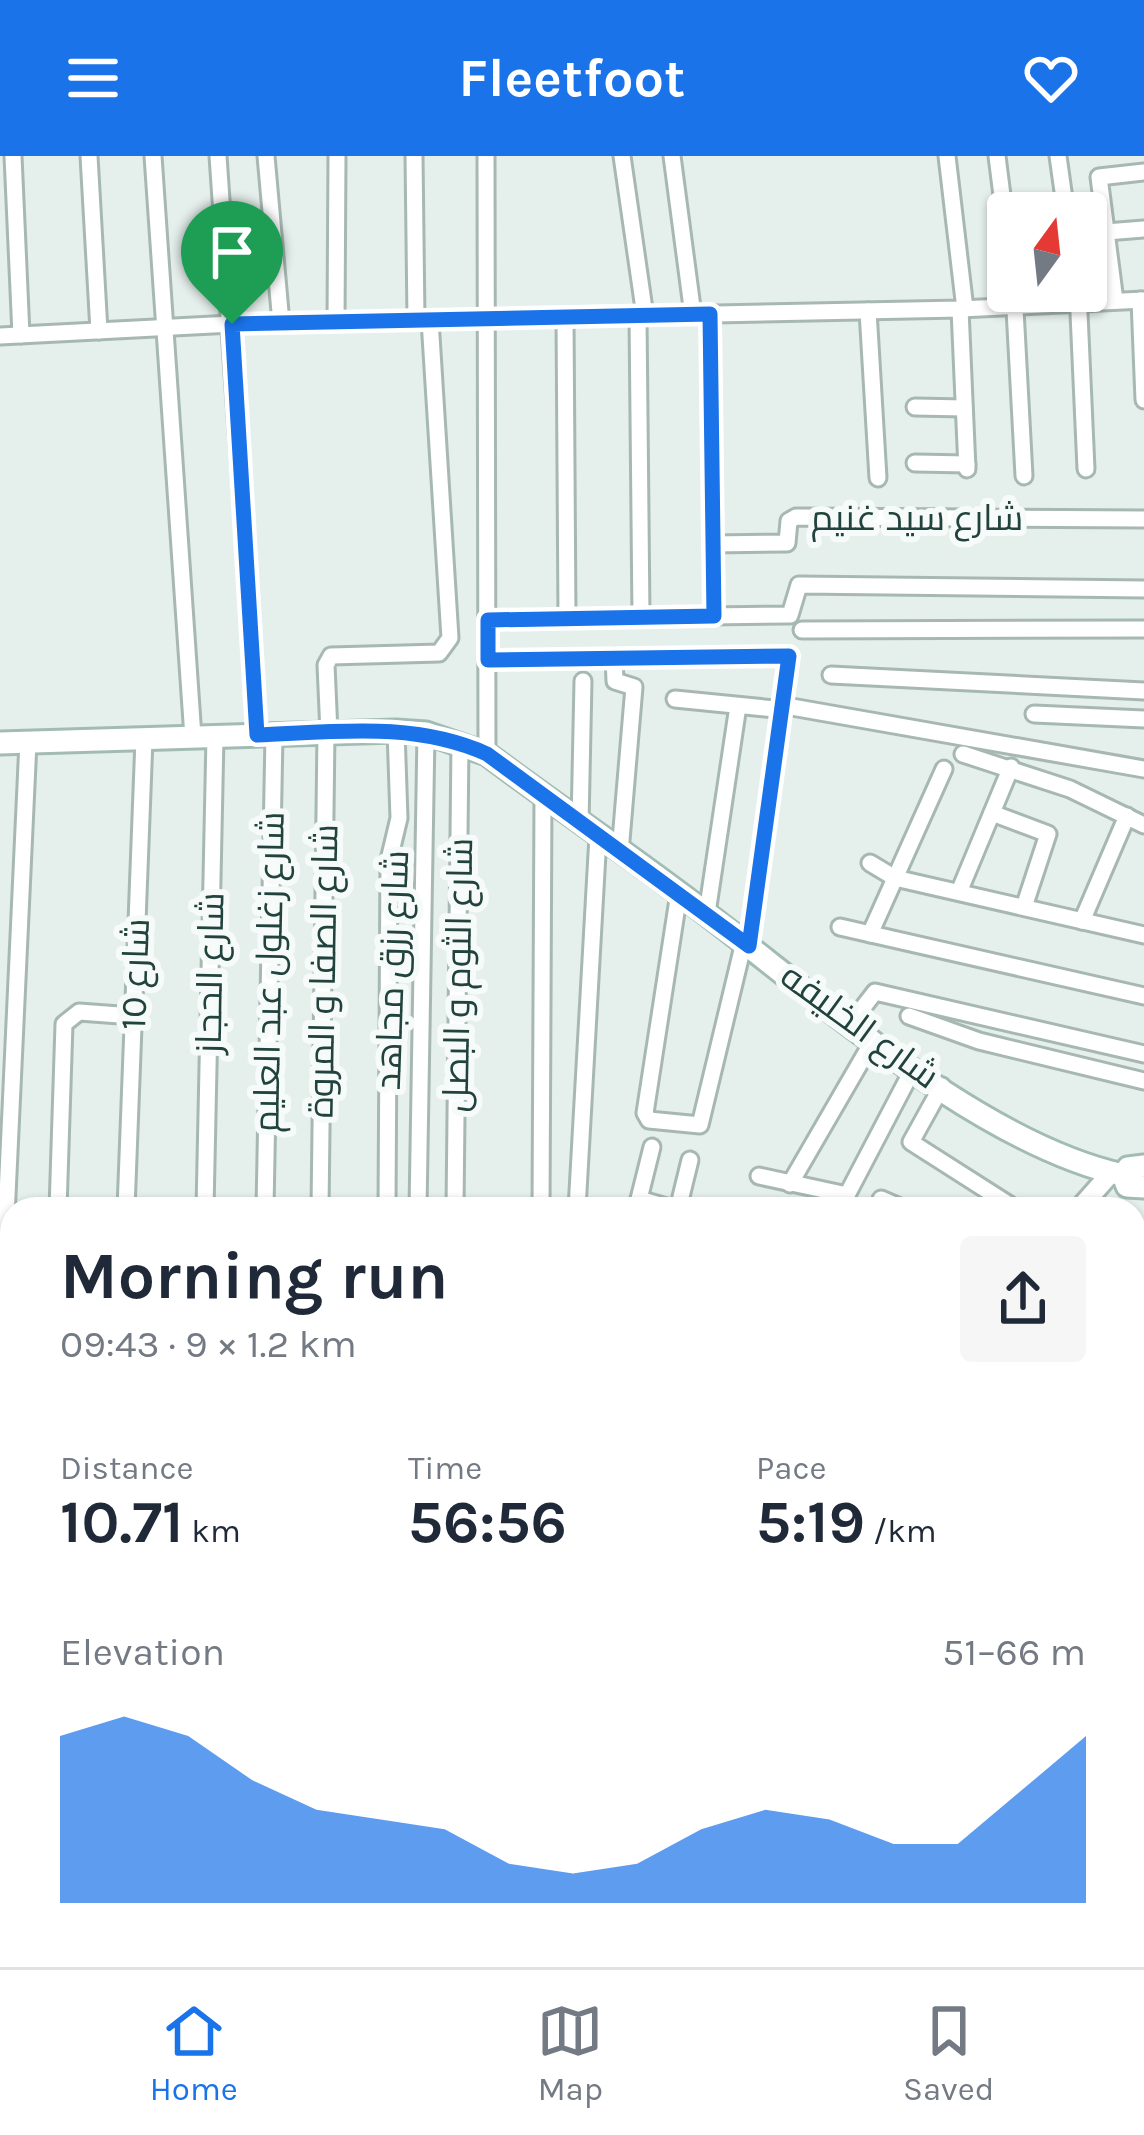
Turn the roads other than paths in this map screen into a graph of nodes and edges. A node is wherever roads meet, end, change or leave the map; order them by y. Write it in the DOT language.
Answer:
graph roads {
  1 [pos="13,156"];
  2 [pos="88,156"];
  3 [pos="153,156"];
  4 [pos="218,156"];
  5 [pos="266,156"];
  6 [pos="337,156"];
  7 [pos="414,156"];
  8 [pos="486,156"];
  9 [pos="622,156"];
  10 [pos="672,156"];
  11 [pos="946,156"];
  12 [pos="997,156"];
  13 [pos="1058,156"];
  14 [pos="1144,172"];
  15 [pos="1002,192"];
  16 [pos="1063,192"];
  17 [pos="1101,192"];
  18 [pos="1144,229"];
  19 [pos="1107,232"];
  20 [pos="1107,240"];
  21 [pos="1107,300"];
  22 [pos="1142,300"];
  23 [pos="1115,301"];
  24 [pos="987,304"];
  25 [pos="963,309"];
  26 [pos="868,311"];
  27 [pos="1016,312"];
  28 [pos="1079,312"];
  29 [pos="701,315"];
  30 [pos="641,316"];
  31 [pos="565,317"];
  32 [pos="490,319"];
  33 [pos="423,320"];
  34 [pos="336,322"];
  35 [pos="281,323"];
  36 [pos="232,324"];
  37 [pos="164,328"];
  38 [pos="99,331"];
  39 [pos="21,335"];
  40 [pos="0,336"];
  41 [pos="1144,400"];
  42 [pos="915,407"];
  43 [pos="964,408"];
  44 [pos="915,463"];
  45 [pos="1086,469"];
  46 [pos="1024,476"];
  47 [pos="878,478"];
  48 [pos="1144,519"];
  49 [pos="713,544"];
  50 [pos="1144,589"];
  51 [pos="714,616"];
  52 [pos="640,617"];
  53 [pos="567,618"];
  54 [pos="488,620"];
  55 [pos="1144,629"];
  56 [pos="802,630"];
  57 [pos="614,657"];
  58 [pos="488,660"];
  59 [pos="831,675"];
  60 [pos="584,681"];
  61 [pos="1144,691"];
  62 [pos="675,699"];
  63 [pos="738,706"];
  64 [pos="786,708"];
  65 [pos="1034,714"];
  66 [pos="1144,719"];
  67 [pos="396,731"];
  68 [pos="327,733"];
  69 [pos="426,733"];
  70 [pos="266,735"];
  71 [pos="204,737"];
  72 [pos="144,739"];
  73 [pos="28,742"];
  74 [pos="460,742"];
  75 [pos="0,743"];
  76 [pos="487,754"];
  77 [pos="963,754"];
  78 [pos="1011,767"];
  79 [pos="944,770"];
  80 [pos="1144,770"];
  81 [pos="543,796"];
  82 [pos="992,812"];
  83 [pos="1126,816"];
  84 [pos="1144,824"];
  85 [pos="589,830"];
  86 [pos="620,852"];
  87 [pos="870,863"];
  88 [pos="896,878"];
  89 [pos="959,892"];
  90 [pos="679,893"];
  91 [pos="1024,907"];
  92 [pos="706,913"];
  93 [pos="1082,921"];
  94 [pos="840,927"];
  95 [pos="870,934"];
  96 [pos="1144,935"];
  97 [pos="746,944"];
  98 [pos="1144,996"];
  99 [pos="134,1016"];
  100 [pos="909,1016"];
  101 [pos="851,1023"];
  102 [pos="874,1039"];
  103 [pos="1144,1054"];
  104 [pos="914,1067"];
  105 [pos="1144,1081"];
  106 [pos="942,1086"];
  107 [pos="652,1147"];
  108 [pos="690,1160"];
  109 [pos="1126,1172"];
  110 [pos="759,1176"];
  111 [pos="790,1184"];
  112 [pos="1144,1187"];
  113 [pos="7,1197"];
  114 [pos="58,1197"];
  115 [pos="126,1197"];
  116 [pos="205,1197"];
  117 [pos="265,1197"];
  118 [pos="320,1197"];
  119 [pos="388,1197"];
  120 [pos="418,1197"];
  121 [pos="455,1197"];
  122 [pos="541,1197"];
  123 [pos="577,1197"];
  124 [pos="635,1197"];
  125 [pos="679,1197"];
  126 [pos="997,1197"];
  127 [pos="1098,1197"];
  1 -- 39 [label="street"];
  2 -- 38 [label="street"];
  3 -- 37 [label="street, شارع الحجاز"];
  4 -- 36 [label="street, شارع زغلول عبد العليم"];
  5 -- 35 [label="street"];
  6 -- 34 [label="street"];
  7 -- 33 [label="street"];
  8 -- 32 [label="street"];
  9 -- 30 [label="street"];
  10 -- 29 [label="street"];
  11 -- 25 [label="street"];
  12 -- 15 [label="street"];
  13 -- 16 [label="street"];
  14 -- 17 [label="street"];
  18 -- 19 [label="street"];
  20 -- 23 [label="street"];
  21 -- 23 [label="street"];
  22 -- 23 [label="street"];
  22 -- 41 [label="street"];
  24 -- 25 [label="street"];
  25 -- 26 [label="street"];
  25 -- 43 [label="street"];
  26 -- 29 [label="street"];
  26 -- 47 [label="street"];
  27 -- 46 [label="street"];
  28 -- 45 [label="street"];
  29 -- 30 [label="street"];
  29 -- 49 [label="street"];
  30 -- 31 [label="street"];
  30 -- 52 [label="street"];
  31 -- 32 [label="street"];
  31 -- 53 [label="street"];
  32 -- 33 [label="street"];
  32 -- 54 [label="street"];
  33 -- 34 [label="street"];
  33 -- 68 [label="street, شارع الصفا و المروة"];
  34 -- 35 [label="street"];
  35 -- 36 [label="street"];
  36 -- 37 [label="street"];
  36 -- 70 [label="street, شارع زغلول عبد العليم"];
  37 -- 38 [label="street"];
  37 -- 71 [label="street, شارع الحجاز"];
  38 -- 39 [label="street"];
  39 -- 40 [label="street"];
  42 -- 43 [label="street"];
  43 -- 44 [label="street"];
  48 -- 49 [label="street, شارع سيد غنيم"];
  49 -- 51 [label="street"];
  50 -- 51 [label="street"];
  51 -- 52 [label="street"];
  52 -- 53 [label="street"];
  53 -- 54 [label="street"];
  54 -- 58 [label="street"];
  55 -- 56 [label="street"];
  57 -- 58 [label="street"];
  57 -- 64 [label="street"];
  57 -- 86 [label="street"];
  58 -- 76 [label="street"];
  59 -- 61 [label="street"];
  60 -- 85 [label="street"];
  62 -- 63 [label="street"];
  63 -- 64 [label="street"];
  63 -- 92 [label="street"];
  64 -- 80 [label="street"];
  64 -- 97 [label="street"];
  65 -- 66 [label="street"];
  67 -- 68 [label="main road, شارع الخليفه"];
  67 -- 69 [label="main road, شارع الخليفه"];
  67 -- 119 [label="street, شارع رزق مجاهد"];
  68 -- 70 [label="main road, شارع الخليفه"];
  68 -- 118 [label="street, شارع الصفا و المروة"];
  69 -- 74 [label="main road, شارع الخليفه"];
  69 -- 120 [label="street"];
  70 -- 71 [label="main road, شارع الخليفه"];
  70 -- 117 [label="street, شارع زغلول عبد العليم"];
  71 -- 72 [label="main road, شارع الخليفه"];
  71 -- 116 [label="street, شارع الحجاز"];
  72 -- 73 [label="main road, شارع الخليفه"];
  72 -- 99 [label="street, شارع 10"];
  73 -- 75 [label="main road, شارع الخليفه"];
  73 -- 113 [label="street"];
  74 -- 76 [label="main road, شارع الخليفه"];
  74 -- 121 [label="street, شارع الثوم و البصل"];
  76 -- 81 [label="main road, شارع الخليفه"];
  77 -- 78 [label="street"];
  78 -- 82 [label="street"];
  78 -- 83 [label="street"];
  79 -- 88 [label="street"];
  81 -- 85 [label="main road, شارع الخليفه"];
  81 -- 122 [label="street"];
  82 -- 89 [label="street"];
  82 -- 91 [label="street"];
  83 -- 84 [label="street"];
  83 -- 93 [label="street"];
  85 -- 86 [label="main road, شارع الخليفه"];
  85 -- 123 [label="street"];
  86 -- 90 [label="main road, شارع الخليفه"];
  87 -- 88 [label="street"];
  88 -- 89 [label="street"];
  88 -- 95 [label="street"];
  89 -- 91 [label="street"];
  90 -- 92 [label="main road, شارع الخليفه"];
  90 -- 97 [label="street"];
  91 -- 93 [label="street"];
  92 -- 97 [label="main road, شارع الخليفه"];
  93 -- 96 [label="street"];
  94 -- 95 [label="street"];
  95 -- 98 [label="street"];
  97 -- 101 [label="main road, شارع الخليفه"];
  99 -- 114 [label="street"];
  99 -- 115 [label="street, شارع 10"];
  100 -- 105 [label="street"];
  101 -- 102 [label="main road, شارع الخليفه"];
  101 -- 103 [label="street"];
  102 -- 104 [label="main road, شارع الخليفه"];
  102 -- 111 [label="street"];
  104 -- 106 [label="main road, شارع الخليفه"];
  104 -- 111 [label="street"];
  106 -- 109 [label="main road, شارع الخليفه"];
  106 -- 126 [label="street"];
  107 -- 124 [label="street"];
  108 -- 125 [label="street"];
  109 -- 112 [label="main road, شارع الخليفه"];
  109 -- 127 [label="street"];
  110 -- 111 [label="street"];
}
